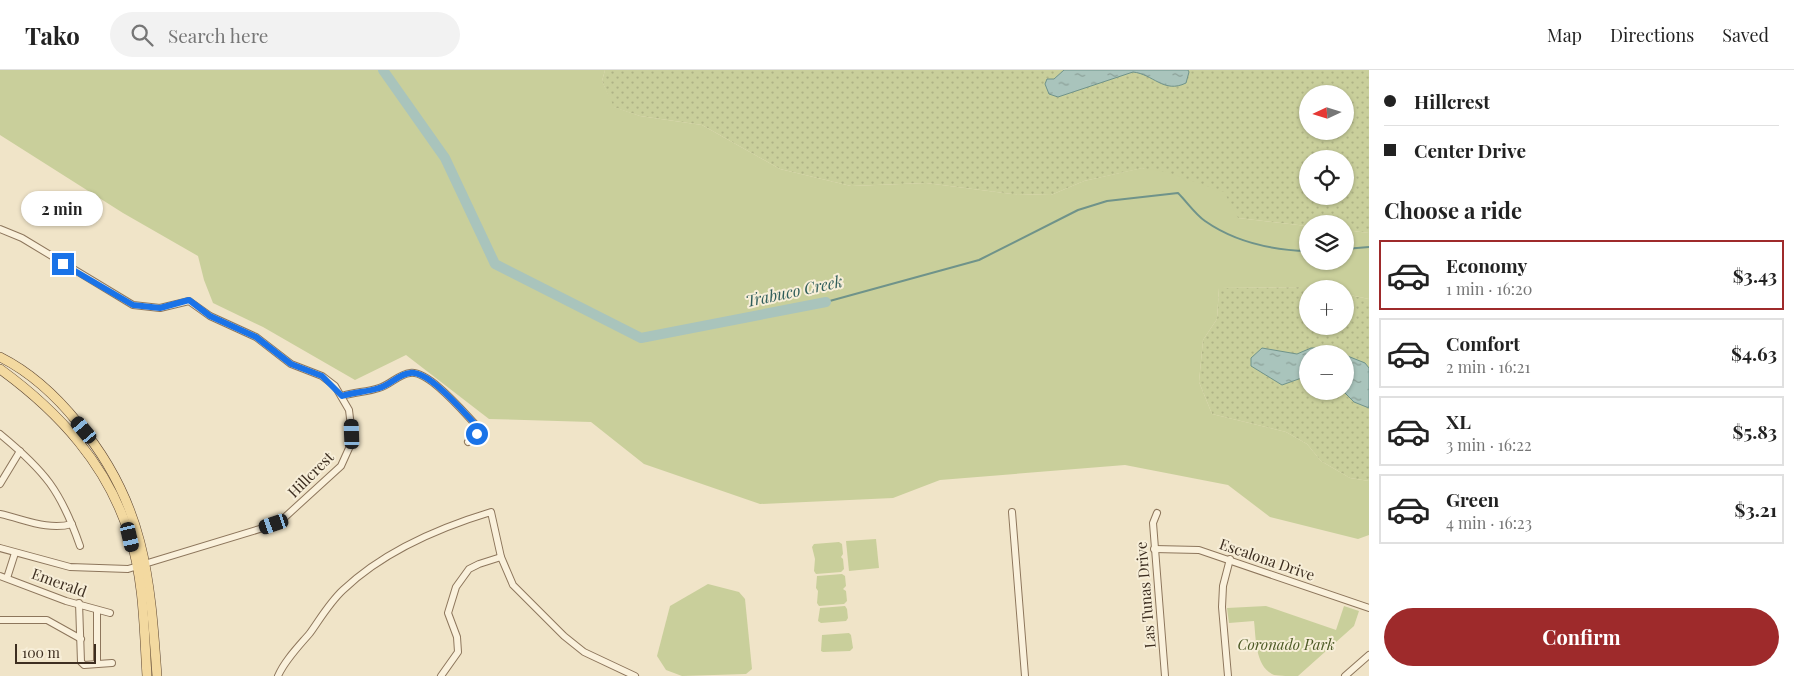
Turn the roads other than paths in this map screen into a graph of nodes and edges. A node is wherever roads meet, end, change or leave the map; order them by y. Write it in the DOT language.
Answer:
graph roads {
  1 [pos="0,229"];
  2 [pos="0,357"];
  3 [pos="0,369"];
  4 [pos="342,396"];
  5 [pos="0,434"];
  6 [pos="468,442"];
  7 [pos="20,451"];
  8 [pos="0,484"];
  9 [pos="1012,512"];
  10 [pos="1157,513"];
  11 [pos="0,514"];
  12 [pos="72,524"];
  13 [pos="80,546"];
  14 [pos="0,548"];
  15 [pos="1154,549"];
  16 [pos="15,553"];
  17 [pos="501,557"];
  18 [pos="1230,559"];
  19 [pos="142,566"];
  20 [pos="0,576"];
  21 [pos="7,578"];
  22 [pos="79,603"];
  23 [pos="1369,608"];
  24 [pos="97,610"];
  25 [pos="110,613"];
  26 [pos="0,620"];
  27 [pos="81,639"];
  28 [pos="1369,656"];
  29 [pos="112,663"];
  30 [pos="97,664"];
  31 [pos="631,675"];
  32 [pos="147,676"];
  33 [pos="157,676"];
  34 [pos="278,676"];
  35 [pos="442,676"];
  36 [pos="1025,676"];
  37 [pos="1165,676"];
  38 [pos="1228,676"];
  39 [pos="1345,676"];
  1 -- 4 [label="street"];
  2 -- 19 [label="main road"];
  3 -- 19 [label="main road"];
  4 -- 6 [label="street"];
  4 -- 19 [label="street, Hillcrest"];
  5 -- 7 [label="street"];
  7 -- 8 [label="street"];
  7 -- 12 [label="street"];
  9 -- 36 [label="street"];
  10 -- 15 [label="street, Las Tunas Drive"];
  11 -- 12 [label="street"];
  12 -- 13 [label="street"];
  14 -- 16 [label="street, Hillcrest"];
  15 -- 18 [label="street, Escalona Drive"];
  15 -- 37 [label="street, Las Tunas Drive"];
  16 -- 19 [label="street, Hillcrest"];
  16 -- 21 [label="street"];
  17 -- 31 [label="street"];
  17 -- 34 [label="street"];
  17 -- 35 [label="street"];
  18 -- 23 [label="street, Escalona Drive"];
  18 -- 38 [label="street"];
  19 -- 32 [label="main road"];
  19 -- 33 [label="main road"];
  20 -- 21 [label="street, Emerald"];
  21 -- 22 [label="street, Emerald"];
  22 -- 24 [label="street, Emerald"];
  22 -- 27 [label="street"];
  24 -- 25 [label="street, Emerald"];
  24 -- 30 [label="street"];
  26 -- 27 [label="street"];
  27 -- 30 [label="street"];
  28 -- 39 [label="street"];
  29 -- 30 [label="street"];
}
